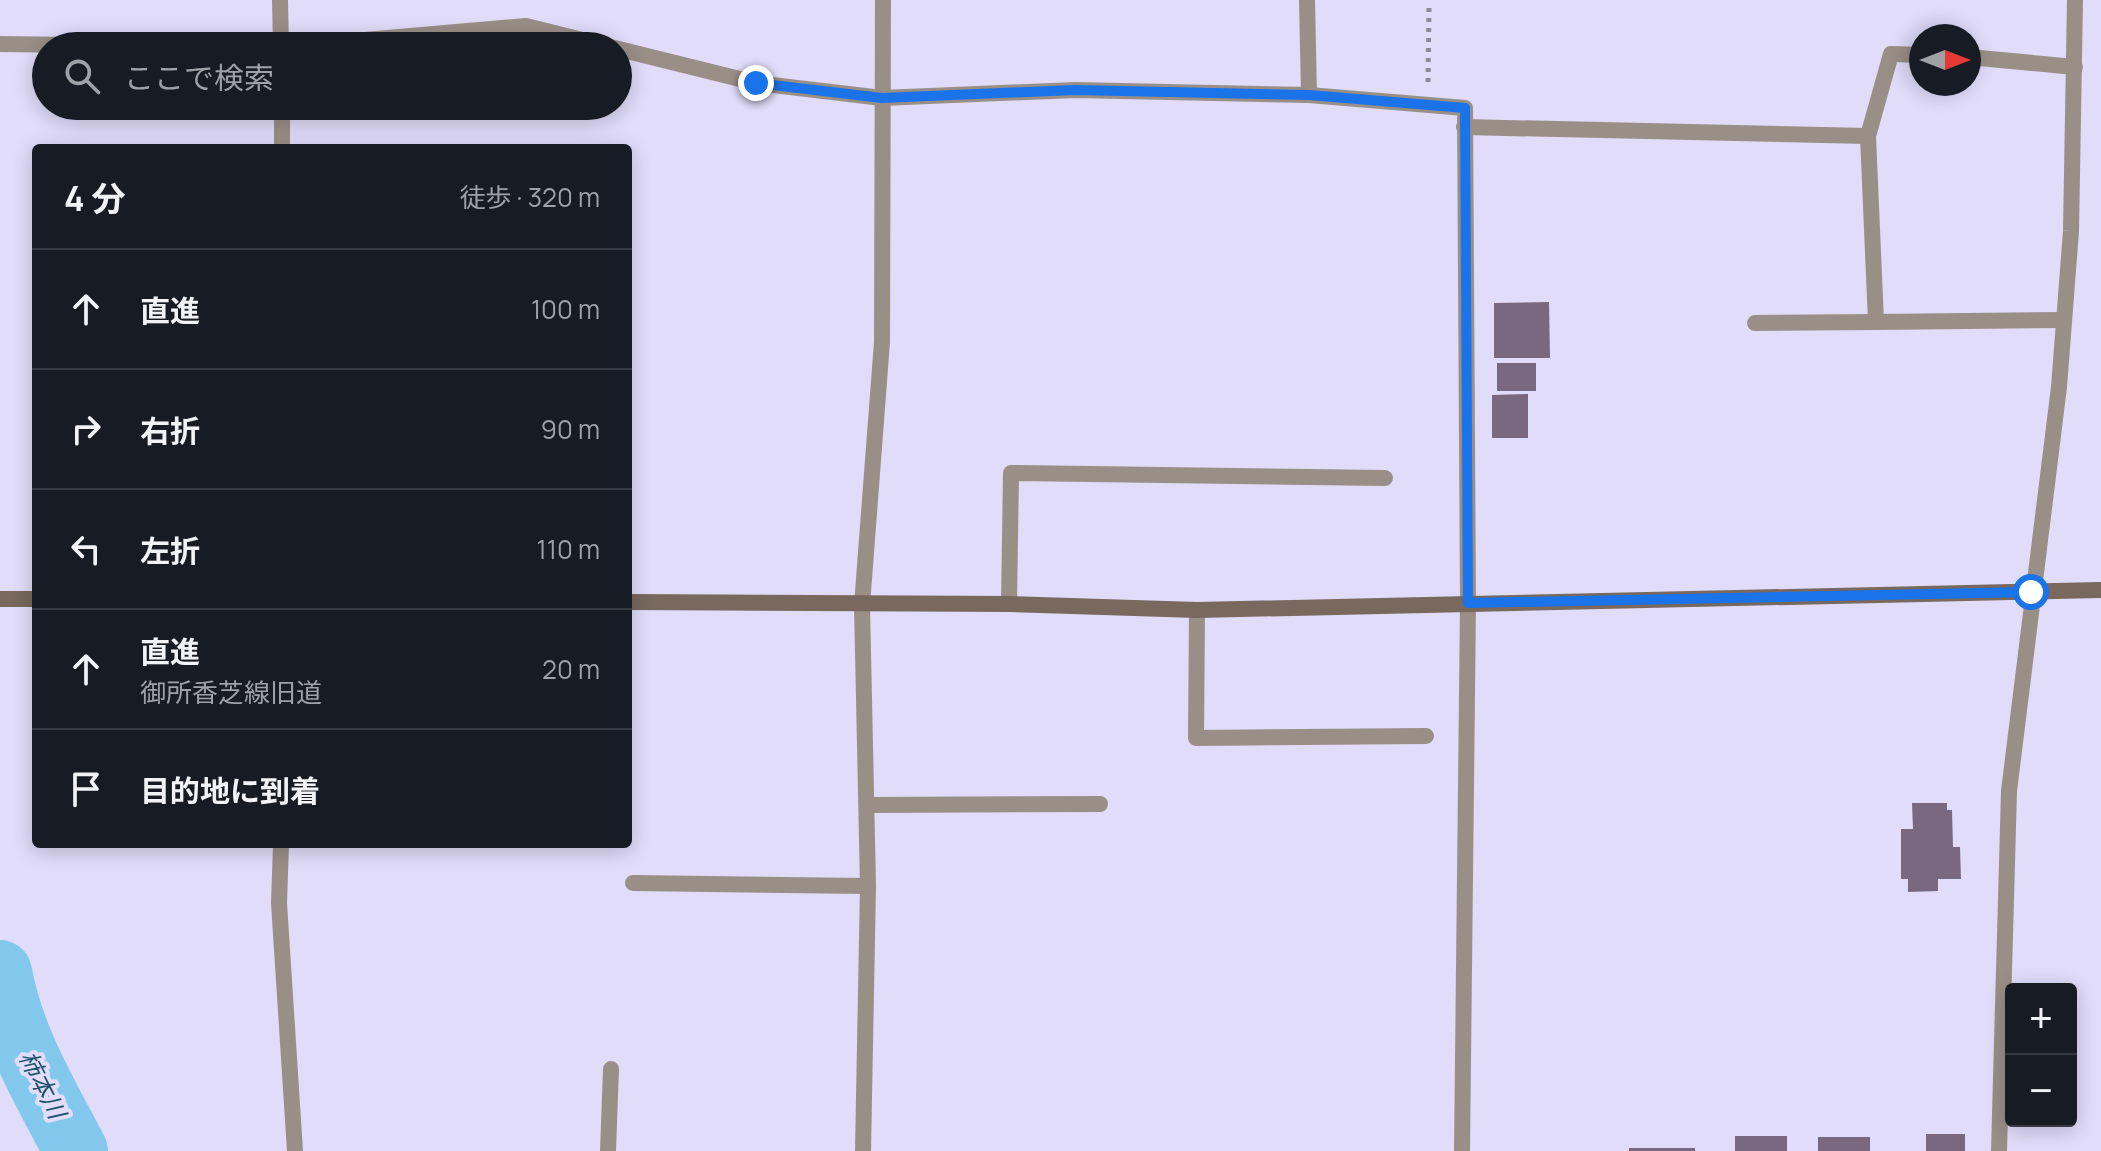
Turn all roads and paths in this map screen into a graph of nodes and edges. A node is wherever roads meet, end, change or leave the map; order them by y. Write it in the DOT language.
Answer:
graph roads {
  1 [pos="280,0"];
  2 [pos="883,0"];
  3 [pos="1307,0"];
  4 [pos="2075,0"];
  5 [pos="1429,8"];
  6 [pos="281,32"];
  7 [pos="457,32"];
  8 [pos="556,32"];
  9 [pos="0,44"];
  10 [pos="32,44"];
  11 [pos="632,49"];
  12 [pos="1909,55"];
  13 [pos="1981,58"];
  14 [pos="2075,67"];
  15 [pos="1309,95"];
  16 [pos="882,98"];
  17 [pos="1428,103"];
  18 [pos="282,120"];
  19 [pos="1464,127"];
  20 [pos="1868,136"];
  21 [pos="282,144"];
  22 [pos="2064,320"];
  23 [pos="1876,322"];
  24 [pos="1755,323"];
  25 [pos="1385,478"];
  26 [pos="2101,590"];
  27 [pos="2031,592"];
  28 [pos="0,599"];
  29 [pos="32,599"];
  30 [pos="632,602"];
  31 [pos="1468,603"];
  32 [pos="1009,604"];
  33 [pos="862,605"];
  34 [pos="1197,610"];
  35 [pos="1426,736"];
  36 [pos="1100,804"];
  37 [pos="867,805"];
  38 [pos="281,848"];
  39 [pos="633,883"];
  40 [pos="868,886"];
  41 [pos="611,1069"];
  42 [pos="295,1151"];
  43 [pos="608,1151"];
  44 [pos="863,1151"];
  45 [pos="1462,1151"];
  46 [pos="1999,1151"];
  1 -- 6 [label="street"];
  2 -- 16 [label="street"];
  3 -- 15 [label="street"];
  4 -- 14 [label="street"];
  5 -- 17 [label="path"];
  7 -- 8 [label="street"];
  9 -- 10 [label="street"];
  11 -- 16 [label="street"];
  12 -- 20 [label="street"];
  13 -- 14 [label="street"];
  14 -- 22 [label="street"];
  15 -- 16 [label="street"];
  15 -- 17 [label="street"];
  16 -- 33 [label="street"];
  17 -- 19 [label="street"];
  18 -- 21 [label="street"];
  19 -- 20 [label="street"];
  19 -- 31 [label="street"];
  20 -- 23 [label="street"];
  22 -- 23 [label="street"];
  22 -- 27 [label="street"];
  23 -- 24 [label="street"];
  25 -- 32 [label="street"];
  26 -- 27 [label="street"];
  27 -- 31 [label="street"];
  27 -- 46 [label="street"];
  28 -- 29 [label="street"];
  30 -- 33 [label="street"];
  31 -- 34 [label="street"];
  31 -- 45 [label="street"];
  32 -- 33 [label="street"];
  32 -- 34 [label="street"];
  33 -- 37 [label="street"];
  34 -- 35 [label="street"];
  36 -- 37 [label="street"];
  37 -- 40 [label="street"];
  38 -- 42 [label="street"];
  39 -- 40 [label="street"];
  40 -- 44 [label="street"];
  41 -- 43 [label="street"];
}
